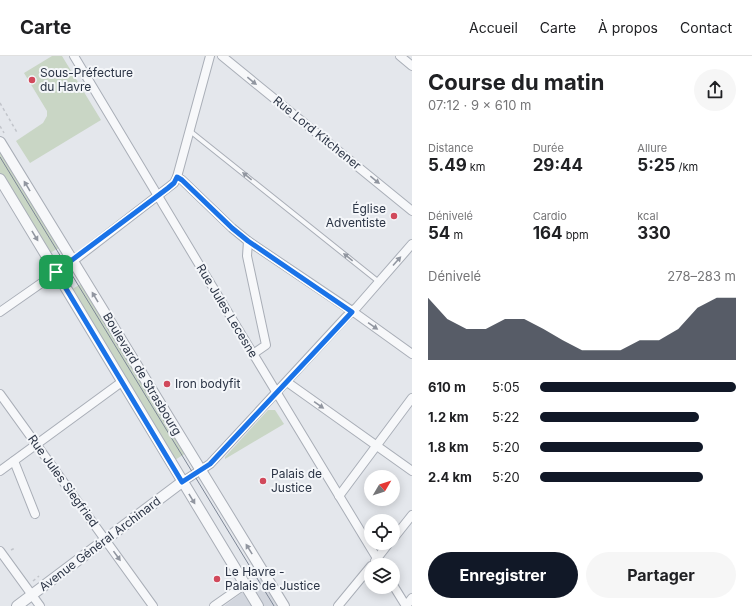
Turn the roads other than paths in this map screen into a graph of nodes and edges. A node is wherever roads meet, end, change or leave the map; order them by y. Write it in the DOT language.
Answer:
graph roads {
  1 [pos="210,56"];
  2 [pos="222,56"];
  3 [pos="400,56"];
  4 [pos="76,57"];
  5 [pos="412,66"];
  6 [pos="189,130"];
  7 [pos="0,142"];
  8 [pos="177,177"];
  9 [pos="0,179"];
  10 [pos="158,196"];
  11 [pos="412,211"];
  12 [pos="248,241"];
  13 [pos="412,244"];
  14 [pos="73,261"];
  15 [pos="56,272"];
  16 [pos="379,282"];
  17 [pos="0,312"];
  18 [pos="352,312"];
  19 [pos="253,354"];
  20 [pos="412,354"];
  21 [pos="123,381"];
  22 [pos="287,382"];
  23 [pos="276,393"];
  24 [pos="0,394"];
  25 [pos="412,398"];
  26 [pos="37,445"];
  27 [pos="377,446"];
  28 [pos="14,461"];
  29 [pos="201,470"];
  30 [pos="0,471"];
  31 [pos="412,471"];
  32 [pos="182,482"];
  33 [pos="339,496"];
  34 [pos="35,514"];
  35 [pos="412,515"];
  36 [pos="400,530"];
  37 [pos="105,540"];
  38 [pos="3,554"];
  39 [pos="377,558"];
  40 [pos="364,574"];
  41 [pos="244,584"];
  42 [pos="399,594"];
  43 [pos="32,595"];
  44 [pos="412,598"];
  45 [pos="17,606"];
  46 [pos="40,606"];
  47 [pos="153,606"];
  48 [pos="214,606"];
  49 [pos="258,606"];
  50 [pos="284,606"];
  51 [pos="338,606"];
  52 [pos="406,606"];
  1 -- 6 [label="street"];
  2 -- 11 [label="street, Rue Lord Kitchener, one-way"];
  3 -- 5 [label="street"];
  4 -- 10 [label="street, Rue Jules Lecesne"];
  6 -- 8 [label="street"];
  16 -- 6 [label="lane, one-way"];
  14 -- 7 [label="street, Boulevard de Strasbourg, one-way"];
  8 -- 10 [label="street"];
  8 -- 12 [label="street"];
  9 -- 15 [label="street, Boulevard de Strasbourg, one-way"];
  10 -- 14 [label="street"];
  10 -- 19 [label="street, Rue Jules Lecesne"];
  12 -- 18 [label="street"];
  12 -- 19 [label="street"];
  16 -- 13 [label="street, one-way"];
  14 -- 15 [label="street"];
  29 -- 14 [label="street, Boulevard de Strasbourg, one-way"];
  15 -- 17 [label="street"];
  15 -- 21 [label="street, Boulevard de Strasbourg"];
  16 -- 18 [label="street"];
  18 -- 20 [label="street, one-way"];
  18 -- 22 [label="street"];
  19 -- 23 [label="street, Rue Jules Lecesne"];
  21 -- 26 [label="street"];
  21 -- 32 [label="street, Boulevard de Strasbourg"];
  22 -- 23 [label="street"];
  22 -- 27 [label="street, one-way"];
  23 -- 29 [label="street"];
  23 -- 33 [label="street, Rue Jules Lecesne"];
  24 -- 26 [label="street, Rue Jules Siegfried"];
  25 -- 27 [label="street"];
  26 -- 28 [label="street"];
  26 -- 37 [label="street, Rue Jules Siegfried"];
  27 -- 31 [label="street"];
  27 -- 33 [label="street"];
  28 -- 30 [label="street"];
  28 -- 34 [label="street"];
  29 -- 32 [label="street"];
  50 -- 29 [label="street, Boulevard de Strasbourg, one-way"];
  32 -- 37 [label="street, Avenue Général Archinard"];
  32 -- 41 [label="street, Boulevard de Strasbourg, one-way"];
  33 -- 39 [label="street, Rue Jules Lecesne"];
  35 -- 36 [label="street"];
  37 -- 43 [label="street, Avenue Général Archinard"];
  37 -- 47 [label="street, Rue Jules Siegfried, one-way"];
  38 -- 43 [label="street"];
  40 -- 51 [label="street"];
  41 -- 48 [label="street"];
  41 -- 49 [label="street, Boulevard de Strasbourg"];
  42 -- 52 [label="street"];
  43 -- 45 [label="street, Avenue Général Archinard"];
  43 -- 46 [label="street"];
  44 -- 52 [label="street"];
}
